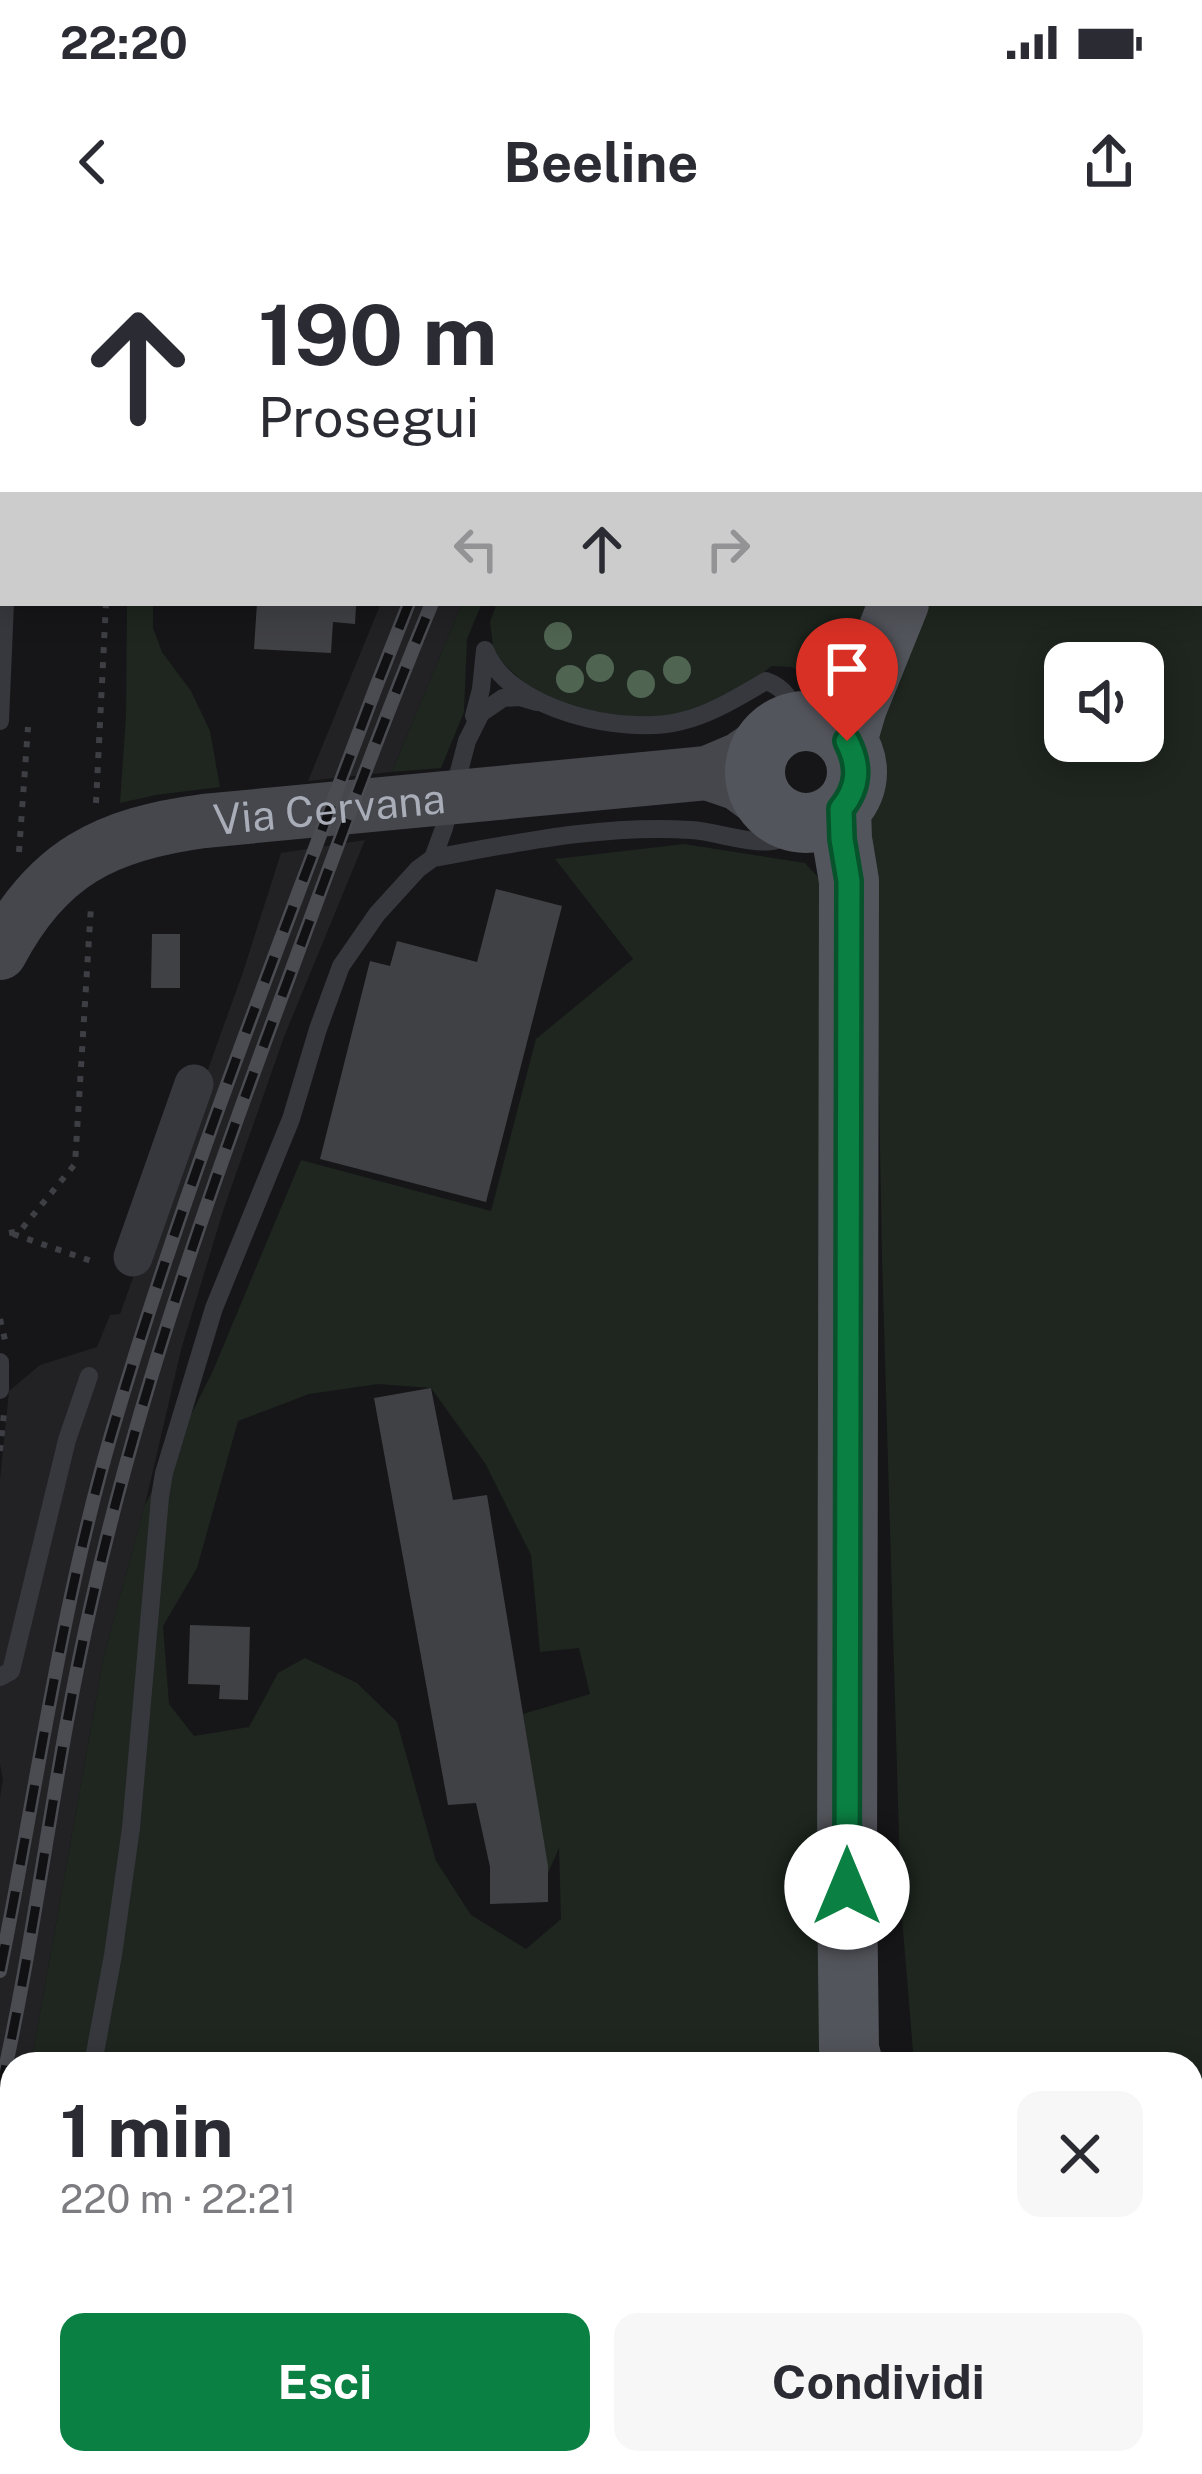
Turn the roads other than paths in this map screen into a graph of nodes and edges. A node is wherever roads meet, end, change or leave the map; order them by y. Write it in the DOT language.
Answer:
graph roads {
  1 [pos="5,606"];
  2 [pos="889,629"];
  3 [pos="537,702"];
  4 [pos="0,721"];
  5 [pos="805,731"];
  6 [pos="465,751"];
  7 [pos="707,773"];
  8 [pos="805,815"];
  9 [pos="433,858"];
  10 [pos="0,953"];
  11 [pos="194,1084"];
  12 [pos="122,1263"];
  13 [pos="0,1362"];
  14 [pos="89,1376"];
  15 [pos="0,1390"];
  16 [pos="0,1677"];
  17 [pos="95,2052"];
  18 [pos="850,2052"];
  1 -- 4 [label="lane"];
  2 -- 5 [label="main road"];
  3 -- 5 [label="lane"];
  3 -- 6 [label="lane"];
  3 -- 6 [label="lane"];
  5 -- 7 [label="street, Via Cervana"];
  5 -- 8 [label="main road"];
  5 -- 8 [label="main road"];
  6 -- 9 [label="lane"];
  7 -- 8 [label="street"];
  7 -- 10 [label="street, Via Cervana"];
  8 -- 9 [label="lane"];
  8 -- 18 [label="main road"];
  9 -- 17 [label="lane"];
  11 -- 12 [label="street"];
  13 -- 15 [label="lane"];
  14 -- 16 [label="lane"];
}
